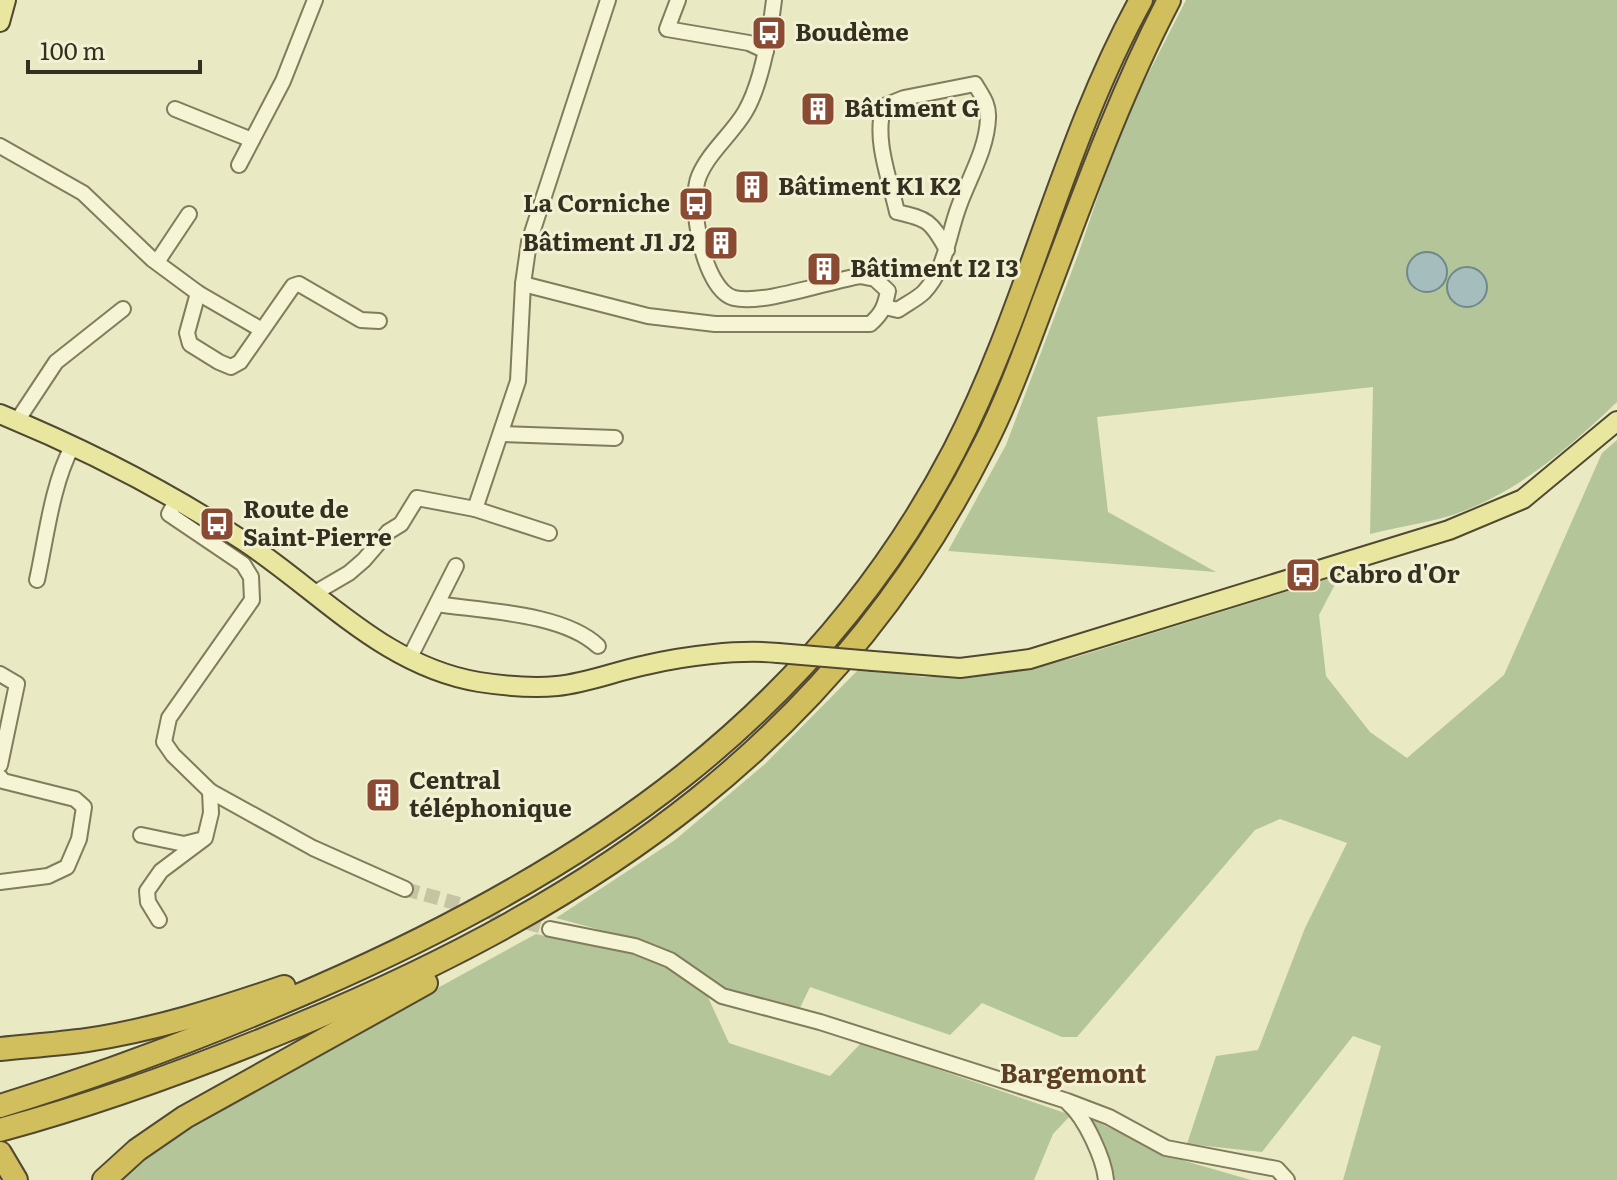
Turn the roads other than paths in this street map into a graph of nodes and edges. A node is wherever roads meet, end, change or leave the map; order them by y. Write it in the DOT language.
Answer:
graph roads {
  1 [pos="6,0"];
  2 [pos="315,0"];
  3 [pos="608,0"];
  4 [pos="678,0"];
  5 [pos="774,0"];
  6 [pos="1141,0"];
  7 [pos="1169,0"];
  8 [pos="0,22"];
  9 [pos="766,51"];
  10 [pos="175,109"];
  11 [pos="252,140"];
  12 [pos="0,146"];
  13 [pos="239,165"];
  14 [pos="189,214"];
  15 [pos="947,250"];
  16 [pos="157,262"];
  17 [pos="523,284"];
  18 [pos="198,293"];
  19 [pos="885,307"];
  20 [pos="123,309"];
  21 [pos="379,321"];
  22 [pos="262,330"];
  23 [pos="8,417"];
  24 [pos="1617,421"];
  25 [pos="501,434"];
  26 [pos="615,438"];
  27 [pos="72,447"];
  28 [pos="176,501"];
  29 [pos="475,509"];
  30 [pos="549,533"];
  31 [pos="456,566"];
  32 [pos="37,580"];
  33 [pos="313,594"];
  34 [pos="437,604"];
  35 [pos="598,646"];
  36 [pos="409,659"];
  37 [pos="6,677"];
  38 [pos="0,765"];
  39 [pos="0,777"];
  40 [pos="210,791"];
  41 [pos="141,835"];
  42 [pos="200,840"];
  43 [pos="585,881"];
  44 [pos="0,882"];
  45 [pos="405,889"];
  46 [pos="511,892"];
  47 [pos="159,920"];
  48 [pos="550,929"];
  49 [pos="0,1049"];
  50 [pos="1067,1101"];
  51 [pos="0,1106"];
  52 [pos="5,1128"];
  53 [pos="0,1153"];
  54 [pos="16,1180"];
  55 [pos="104,1180"];
  56 [pos="1106,1180"];
  57 [pos="1287,1180"];
  1 -- 8 [label="main road"];
  2 -- 11 [label="street"];
  3 -- 17 [label="street"];
  4 -- 9 [label="street"];
  5 -- 9 [label="street"];
  6 -- 46 [label="highway"];
  7 -- 43 [label="highway"];
  9 -- 19 [label="street"];
  10 -- 11 [label="street"];
  11 -- 13 [label="street"];
  12 -- 16 [label="street"];
  14 -- 16 [label="street"];
  15 -- 15 [label="street"];
  15 -- 19 [label="street"];
  16 -- 18 [label="street"];
  17 -- 19 [label="street"];
  17 -- 25 [label="street"];
  18 -- 22 [label="street"];
  18 -- 22 [label="street"];
  20 -- 23 [label="street"];
  21 -- 22 [label="street"];
  23 -- 27 [label="main road"];
  24 -- 36 [label="main road, bridge"];
  25 -- 26 [label="street"];
  25 -- 29 [label="street"];
  27 -- 28 [label="main road"];
  27 -- 32 [label="street"];
  28 -- 33 [label="main road"];
  28 -- 40 [label="street"];
  29 -- 30 [label="street"];
  29 -- 33 [label="street"];
  31 -- 34 [label="street"];
  33 -- 36 [label="main road"];
  34 -- 35 [label="street"];
  34 -- 36 [label="street"];
  37 -- 38 [label="street"];
  39 -- 44 [label="street"];
  40 -- 42 [label="street"];
  40 -- 45 [label="street"];
  41 -- 42 [label="street"];
  42 -- 47 [label="street"];
  43 -- 52 [label="highway"];
  43 -- 55 [label="highway"];
  46 -- 49 [label="highway"];
  46 -- 51 [label="highway"];
  48 -- 50 [label="street"];
  50 -- 56 [label="street"];
  50 -- 57 [label="street"];
  53 -- 54 [label="highway"];
}
